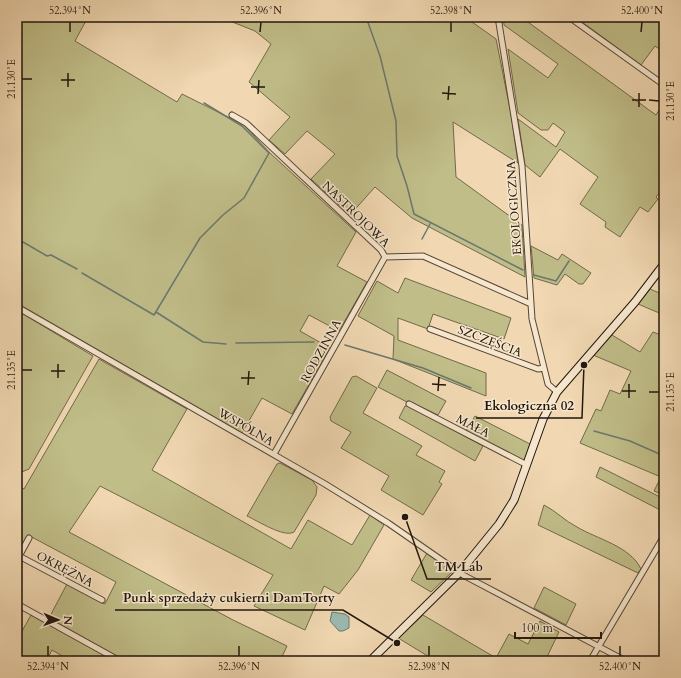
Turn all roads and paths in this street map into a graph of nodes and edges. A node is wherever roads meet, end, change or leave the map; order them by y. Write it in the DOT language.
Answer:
graph roads {
  1 [pos="498,17"];
  2 [pos="569,17"];
  3 [pos="664,86"];
  4 [pos="232,116"];
  5 [pos="385,257"];
  6 [pos="664,264"];
  7 [pos="530,304"];
  8 [pos="17,307"];
  9 [pos="430,329"];
  10 [pos="544,368"];
  11 [pos="557,392"];
  12 [pos="409,404"];
  13 [pos="274,454"];
  14 [pos="528,465"];
  15 [pos="664,536"];
  16 [pos="29,538"];
  17 [pos="18,558"];
  18 [pos="460,572"];
  19 [pos="102,600"];
  20 [pos="17,604"];
  21 [pos="600,646"];
  22 [pos="120,661"];
  23 [pos="370,661"];
  24 [pos="590,661"];
  25 [pos="626,661"];
  1 -- 7 [label="street, EKOLOGICZNA"];
  2 -- 3 [label="street"];
  4 -- 5 [label="street, NASTROJOWA"];
  5 -- 7 [label="street, NASTROJOWA"];
  5 -- 13 [label="street, RODZINNA"];
  6 -- 11 [label="street"];
  7 -- 10 [label="street, EKOLOGICZNA"];
  8 -- 13 [label="street, WSPÓLNA"];
  9 -- 10 [label="street, SZCZĘŚCIA"];
  10 -- 11 [label="street, EKOLOGICZNA"];
  11 -- 14 [label="street"];
  12 -- 14 [label="street, MAŁA"];
  13 -- 18 [label="street, WSPÓLNA"];
  14 -- 18 [label="street"];
  15 -- 21 [label="street"];
  16 -- 17 [label="street"];
  17 -- 19 [label="street, OKRĘŻNA"];
  18 -- 21 [label="street, WSPÓLNA"];
  18 -- 23 [label="street"];
  20 -- 22 [label="street"];
  21 -- 24 [label="street"];
  21 -- 25 [label="street, WSPÓLNA"];
}
